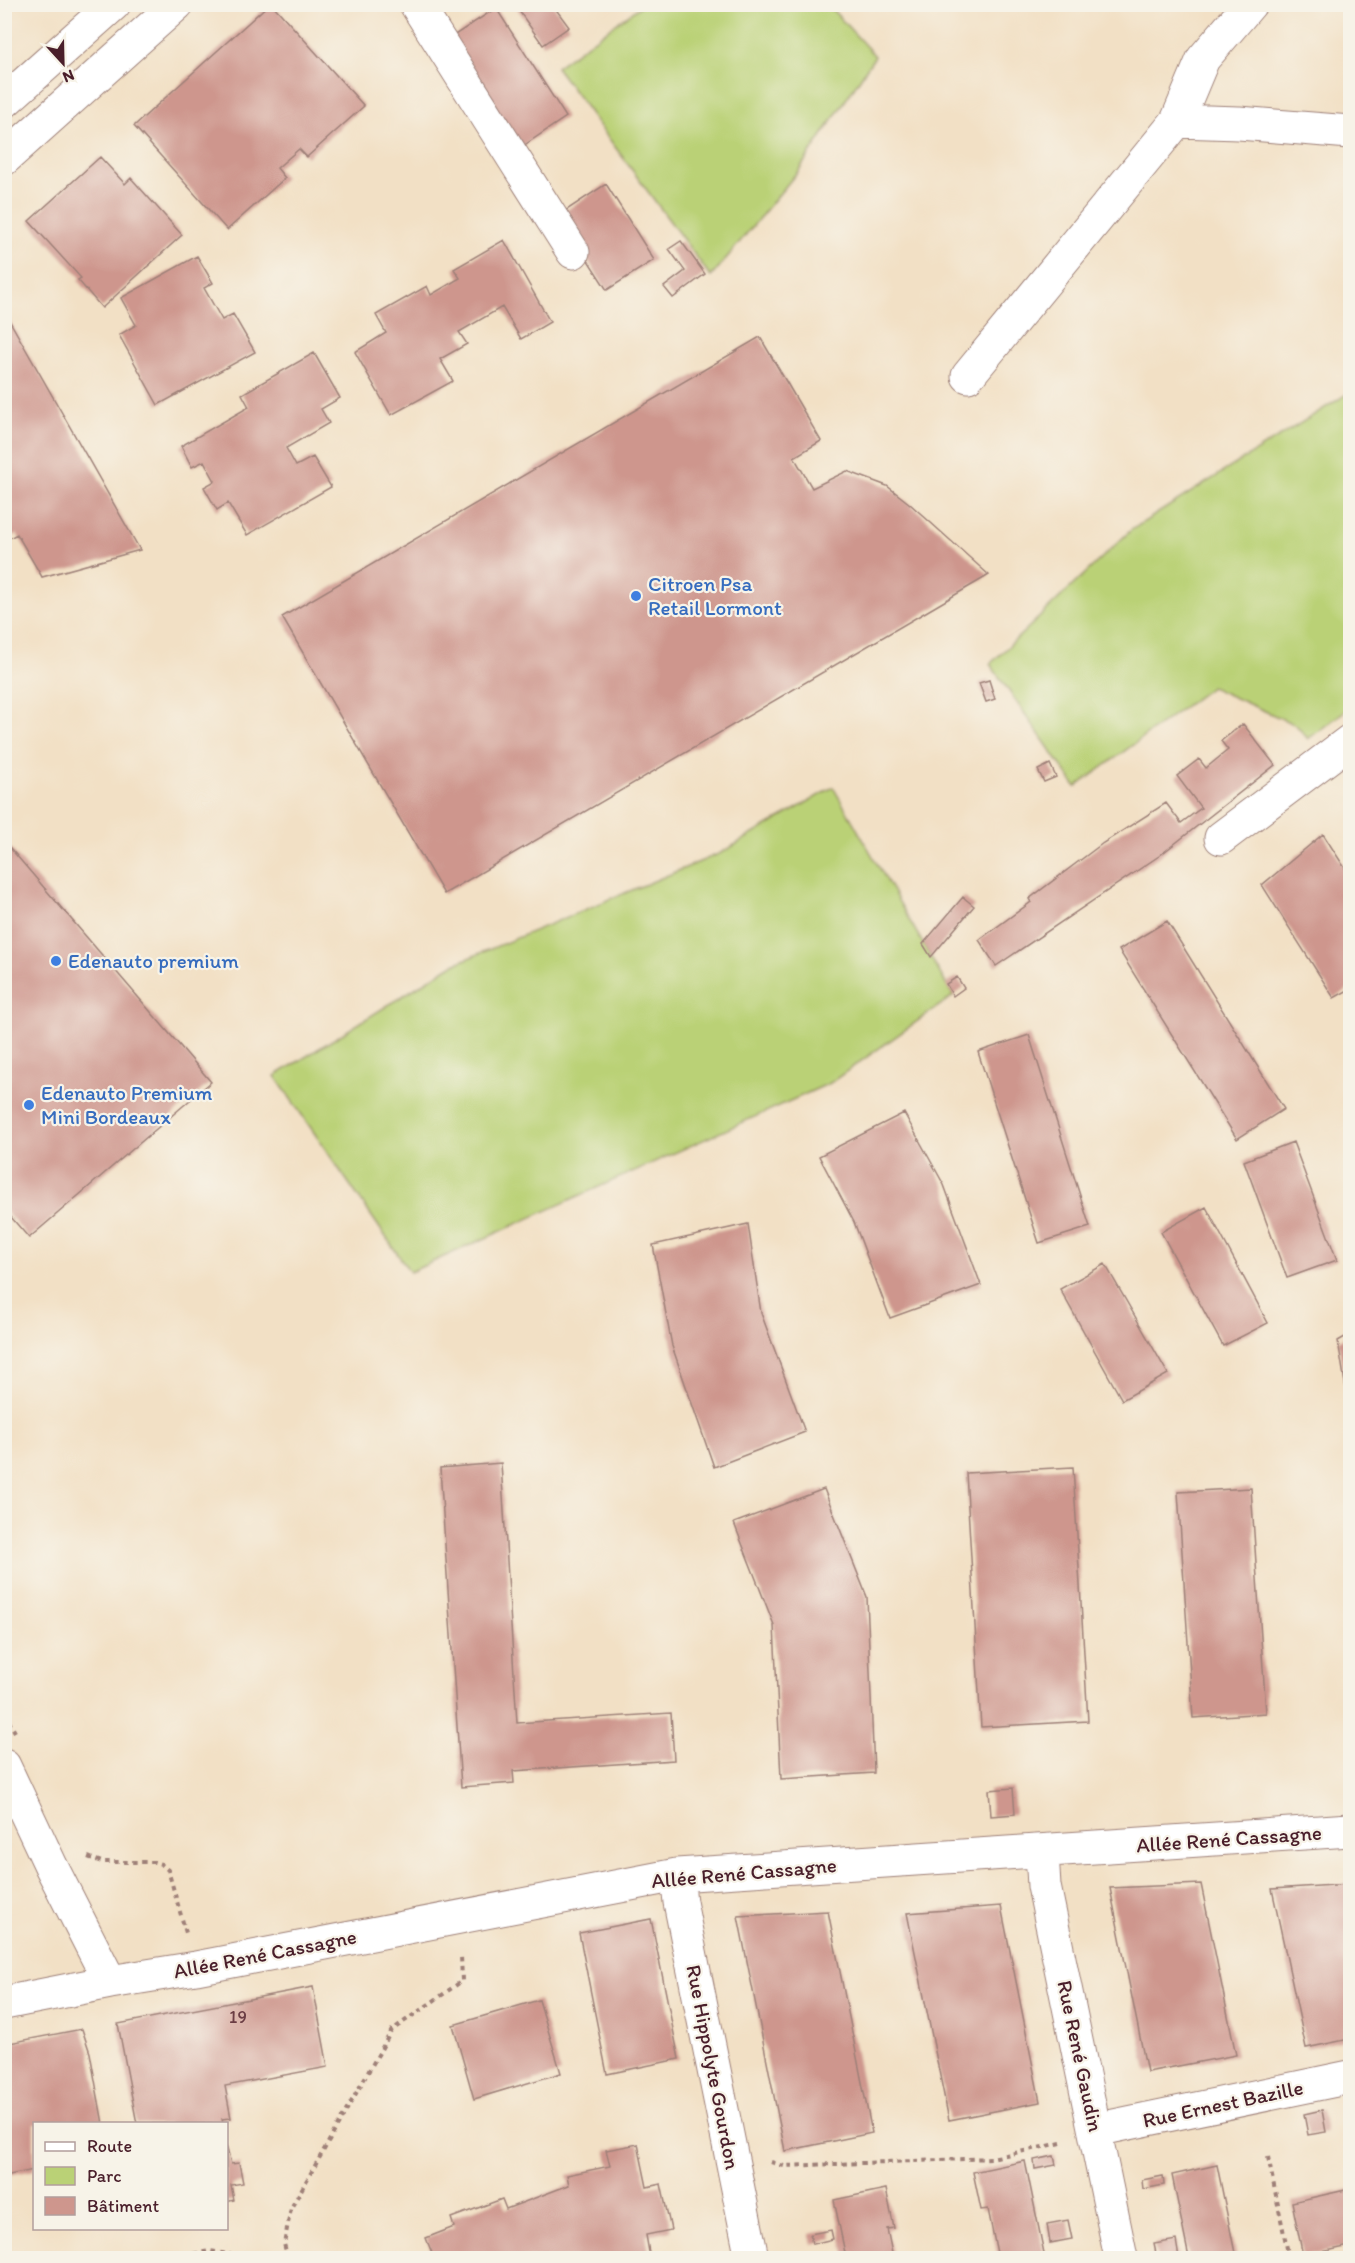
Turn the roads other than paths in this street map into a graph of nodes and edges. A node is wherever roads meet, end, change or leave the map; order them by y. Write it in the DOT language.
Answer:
graph roads {
  1 [pos="114,4"];
  2 [pos="177,4"];
  3 [pos="416,4"];
  4 [pos="1250,4"];
  5 [pos="4,102"];
  6 [pos="1177,121"];
  7 [pos="1350,132"];
  8 [pos="4,159"];
  9 [pos="573,252"];
  10 [pos="968,376"];
  11 [pos="1350,741"];
  12 [pos="1221,838"];
  13 [pos="4,1766"];
  14 [pos="1350,1830"];
  15 [pos="1042,1852"];
  16 [pos="677,1875"];
  17 [pos="110,1982"];
  18 [pos="4,2003"];
  19 [pos="1350,2077"];
  20 [pos="1095,2130"];
  21 [pos="752,2259"];
  22 [pos="1121,2259"];
  1 -- 5 [label="street"];
  2 -- 8 [label="street"];
  3 -- 9 [label="street"];
  4 -- 6 [label="street"];
  6 -- 7 [label="street"];
  6 -- 10 [label="street"];
  11 -- 12 [label="street"];
  13 -- 17 [label="street"];
  14 -- 15 [label="street, Allée René Cassagne"];
  15 -- 16 [label="street, Allée René Cassagne"];
  15 -- 20 [label="street, Rue René Gaudin"];
  16 -- 17 [label="street, Allée René Cassagne"];
  16 -- 21 [label="street, Rue Hippolyte Gourdon"];
  17 -- 18 [label="street, Allée René Cassagne"];
  19 -- 20 [label="street, Rue Ernest Bazille"];
  20 -- 22 [label="street, Rue René Gaudin"];
}
